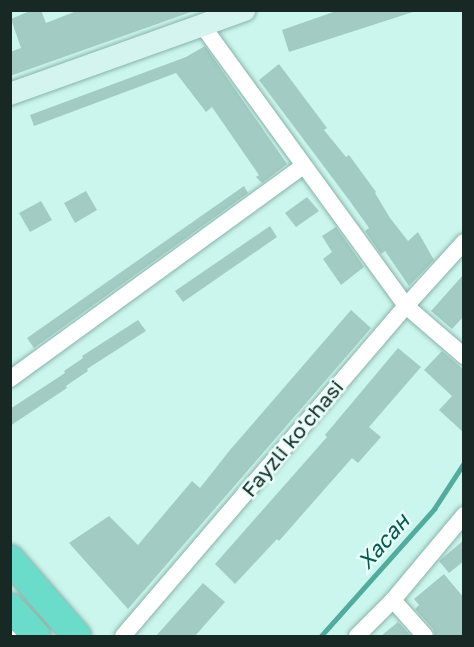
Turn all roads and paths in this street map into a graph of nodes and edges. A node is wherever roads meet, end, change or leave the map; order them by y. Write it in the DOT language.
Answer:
graph roads {
  1 [pos="244,10"];
  2 [pos="202,25"];
  3 [pos="10,94"];
  4 [pos="303,166"];
  5 [pos="464,242"];
  6 [pos="406,306"];
  7 [pos="464,356"];
  8 [pos="10,378"];
  9 [pos="464,515"];
  10 [pos="10,559"];
  11 [pos="393,600"];
  12 [pos="10,607"];
  13 [pos="25,634"];
  14 [pos="77,636"];
  15 [pos="123,636"];
  16 [pos="357,636"];
  17 [pos="425,636"];
  1 -- 2 [label="street"];
  2 -- 3 [label="street"];
  2 -- 4 [label="street"];
  4 -- 6 [label="street"];
  4 -- 8 [label="street"];
  5 -- 6 [label="street, Fayzli ko'chasi"];
  6 -- 7 [label="street"];
  6 -- 15 [label="street, Fayzli ko'chasi"];
  9 -- 11 [label="street"];
  10 -- 14 [label="highway"];
  11 -- 16 [label="street"];
  11 -- 17 [label="street"];
  12 -- 13 [label="highway"];
}
